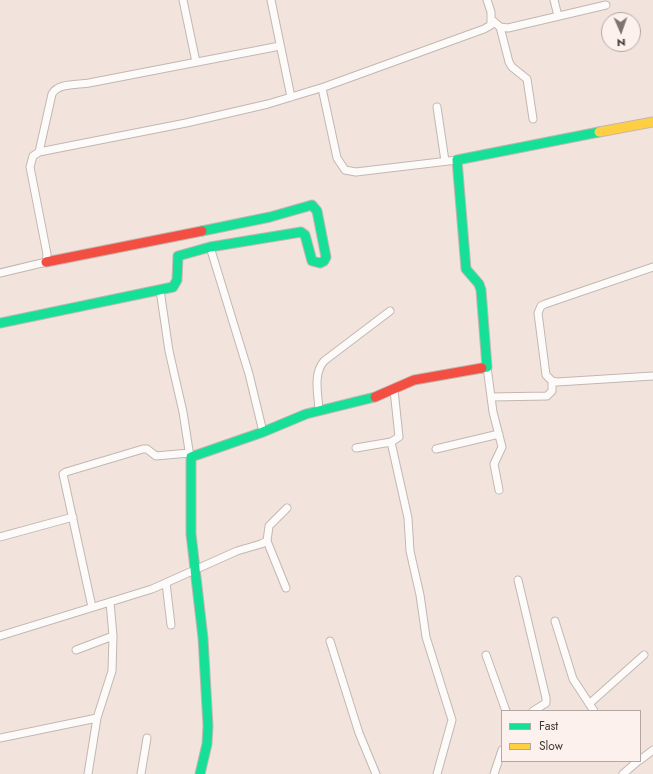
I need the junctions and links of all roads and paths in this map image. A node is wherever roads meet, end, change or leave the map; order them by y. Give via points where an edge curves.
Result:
1 (182, 0) edge
2 (271, 0) edge
3 (486, 0) edge
4 (554, 0) edge
5 (606, 5) dead end
6 (558, 16) junction
7 (492, 20) junction
8 (500, 27) junction
9 (280, 46) junction
10 (196, 62) junction
11 (322, 88) junction
12 (291, 97) junction
13 (437, 107) dead end
14 (533, 119) dead end
15 (653, 122) edge
16 (39, 152) junction
17 (457, 160) junction
18 (446, 161) junction
19 (210, 247) junction
20 (46, 262) junction
21 (653, 267) edge
22 (0, 273) edge
23 (160, 290) junction
24 (390, 311) dead end
25 (0, 323) edge
26 (487, 367) junction
27 (653, 376) edge
28 (552, 381) junction
29 (394, 390) junction
30 (491, 398) junction
31 (319, 410) junction
32 (263, 432) junction
33 (499, 434) junction
34 (391, 442) junction
35 (356, 448) dead end
36 (436, 449) dead end
37 (190, 455) junction
38 (499, 490) dead end
39 (287, 508) dead end
40 (73, 517) junction
41 (0, 537) edge
42 (267, 541) junction
43 (196, 570) junction
44 (518, 580) dead end
45 (166, 583) junction
46 (286, 588) dead end
47 (110, 602) junction
48 (92, 607) junction
49 (556, 622) dead end
50 (171, 625) dead end
51 (1, 633) edge
52 (113, 636) junction
53 (330, 641) dead end
54 (76, 650) dead end
55 (486, 655) dead end
56 (644, 655) dead end
57 (589, 704) junction
58 (506, 710) edge
59 (535, 710) edge
60 (593, 710) edge
61 (97, 718) junction
62 (0, 738) edge
63 (147, 738) dead end
64 (501, 753) edge
65 (652, 754) edge
66 (641, 759) edge
67 (636, 762) edge
68 (88, 774) edge
69 (141, 774) edge
70 (200, 774) edge
71 (376, 774) edge
72 (437, 774) edge
73 (494, 774) edge
74 (623, 774) edge

1 - 10 street
2 - 9 street
3 - 7 street
4 - 6 street
5 - 6 street
6 - 8 street via 508,28
7 - 8 street
7 - 11 street via 491,25 484,29
8 - 14 street via 509,62 527,79
9 - 10 street
9 - 12 street
10 - 16 street via 55,90
11 - 12 street
11 - 18 street via 337,158 345,170 356,172
12 - 16 street via 186,123
13 - 18 street
15 - 17 street
16 - 20 street via 33,156 30,167 47,254
17 - 18 street
17 - 26 street via 466,269 481,290
19 - 20 street via 301,232 305,235 312,261 320,263 326,257 317,211 312,205 307,205 270,217
19 - 23 street via 178,256 177,284
19 - 32 street via 249,374
20 - 22 street
21 - 28 street via 541,306 538,313 546,374
23 - 25 street
23 - 37 street
24 - 31 street via 319,366
26 - 29 street via 414,380
26 - 30 street
27 - 28 street
28 - 30 street via 552,392 547,396
29 - 31 street via 365,401
29 - 34 street via 400,432 399,437
30 - 33 street
31 - 32 street
32 - 37 street
33 - 36 street
33 - 38 street via 502,447 494,464
34 - 35 street
34 - 72 street via 408,518 410,551 426,637 452,720
37 - 40 street via 156,456 143,449 66,472 63,478
37 - 43 street via 191,534
39 - 42 street via 269,526
40 - 41 street
40 - 48 street
42 - 43 street via 237,551
42 - 46 street
43 - 45 street
43 - 70 street via 208,726
44 - 59 street via 546,698 544,706
45 - 47 street
45 - 50 street
47 - 48 street
47 - 52 street
48 - 51 street
49 - 57 street via 572,679
52 - 54 street
52 - 61 street via 111,678
53 - 71 street via 359,733
55 - 58 street
56 - 57 street
57 - 60 street
61 - 62 street
61 - 68 street
63 - 69 street
64 - 73 street
65 - 66 street
67 - 74 street

